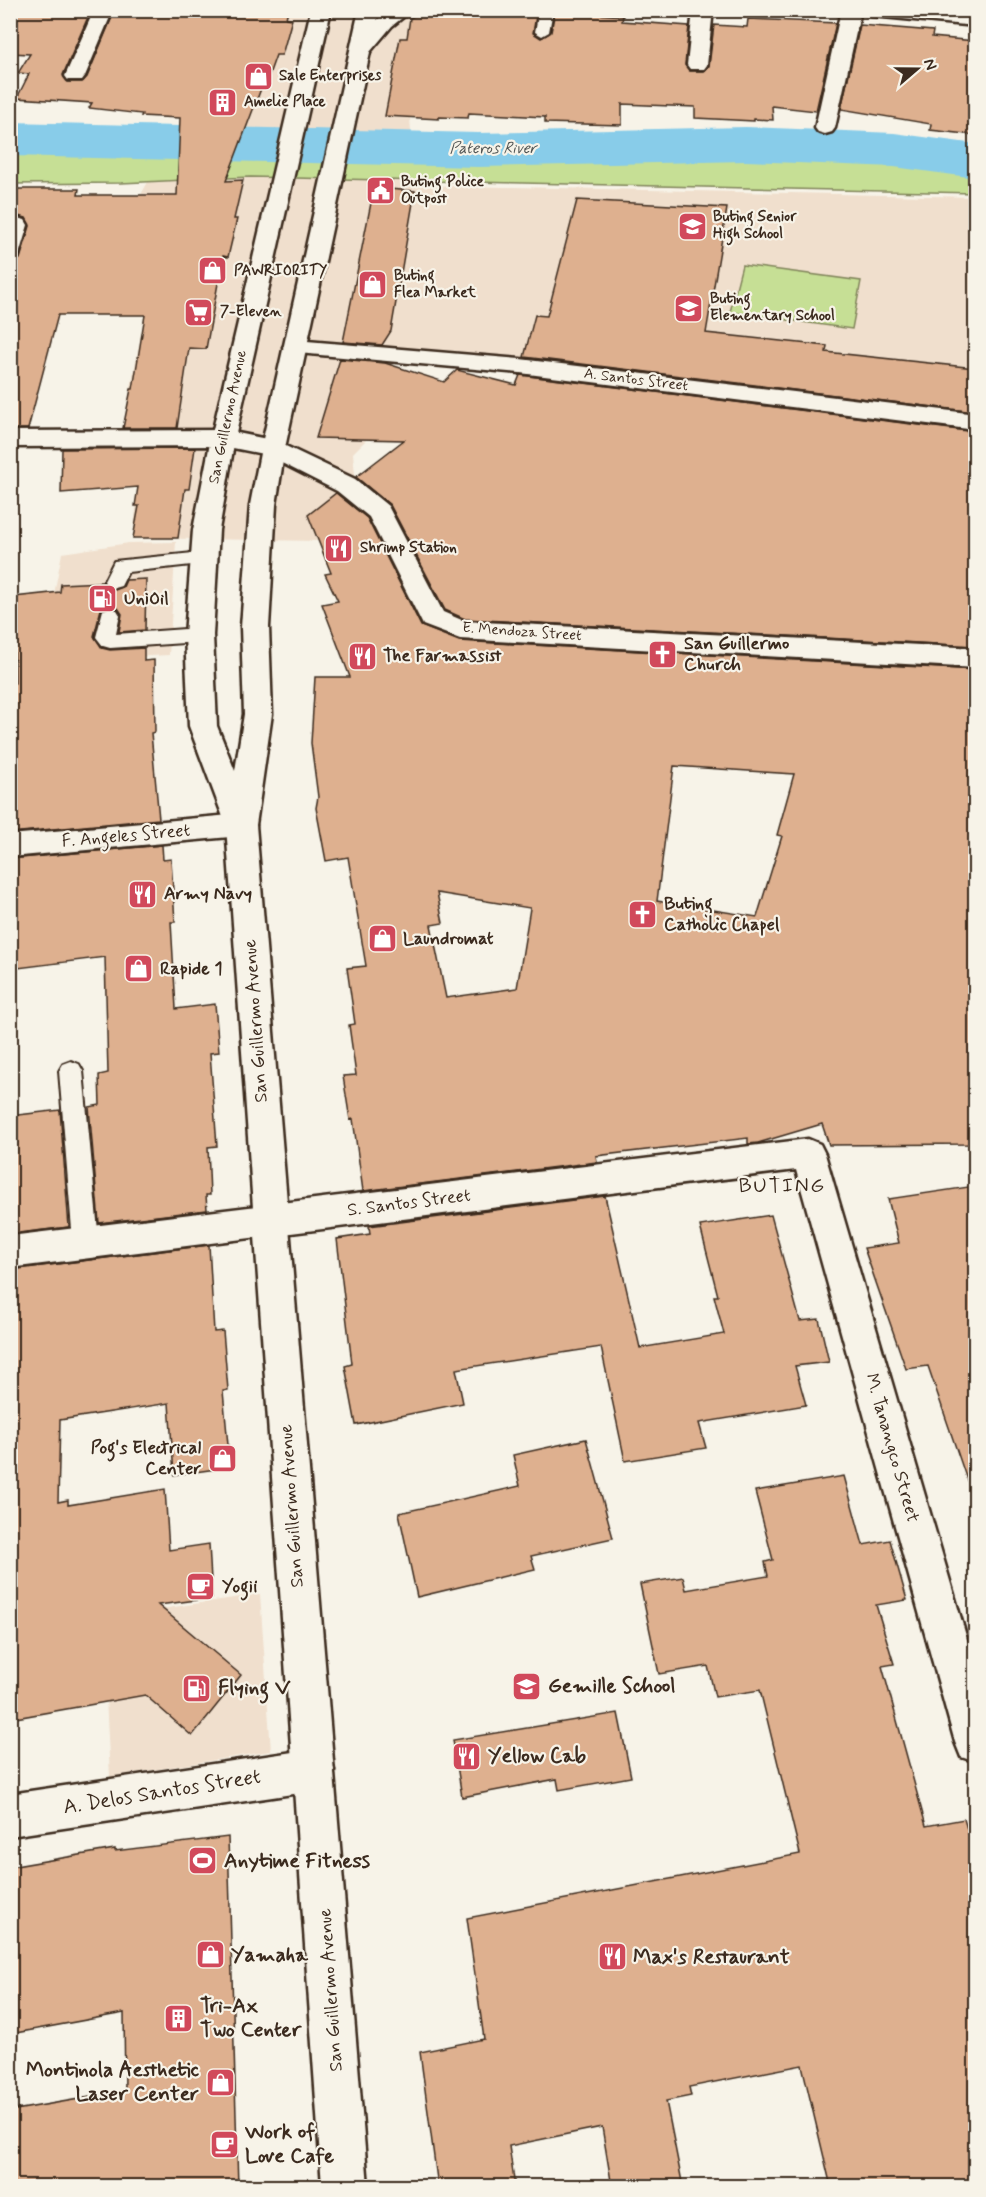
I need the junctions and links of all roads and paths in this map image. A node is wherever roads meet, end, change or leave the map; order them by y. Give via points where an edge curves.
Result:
1 (104, 10) edge
2 (369, 10) edge
3 (403, 10) edge
4 (546, 10) edge
5 (703, 10) edge
6 (851, 10) edge
7 (872, 10) edge
8 (910, 12) edge
9 (316, 14) edge
10 (975, 20) edge
11 (542, 32) dead end
12 (359, 53) junction
13 (697, 65) dead end
14 (75, 76) dead end
15 (825, 128) dead end
16 (17, 225) dead end
17 (10, 253) edge
18 (295, 347) junction
19 (975, 422) edge
20 (223, 438) junction
21 (10, 439) edge
22 (273, 448) junction
23 (203, 558) junction
24 (114, 581) dead end
25 (110, 615) dead end
26 (199, 635) junction
27 (975, 658) edge
28 (241, 825) junction
29 (10, 846) edge
30 (72, 1071) dead end
31 (808, 1154) joint
32 (270, 1220) junction
33 (86, 1242) junction
34 (10, 1252) edge
35 (975, 1742) edge
36 (313, 1770) junction
37 (10, 1815) edge
38 (345, 2187) edge

1 - 14 main road
2 - 12 main road, San Guillermo Avenue
3 - 12 main road via 373,34
4 - 11 lane
5 - 13 main road
6 - 15 main road
7 - 8 main road
8 - 10 main road
9 - 20 main road, San Guillermo Avenue
12 - 18 main road, San Guillermo Avenue
16 - 17 main road
18 - 19 main road, A. Santos Street via 520,366
18 - 22 main road, San Guillermo Avenue
20 - 21 main road, E. Mendoza Street
20 - 22 main road, E. Mendoza Street
20 - 23 main road, San Guillermo Avenue
22 - 27 main road, E. Mendoza Street via 346,485 379,512 433,618 460,630
22 - 28 main road, San Guillermo Avenue via 263,505 255,627 258,714
23 - 24 lane via 122,566
23 - 26 main road, San Guillermo Avenue
25 - 26 lane via 106,637 110,641
26 - 28 main road, San Guillermo Avenue via 203,726
28 - 29 main road, F. Angeles Street
28 - 32 main road, San Guillermo Avenue
30 - 33 lane
31 - 32 main road, S. Santos Street
31 - 35 main road, M. Tanangco Street
32 - 33 main road, S. Santos Street
32 - 36 main road, San Guillermo Avenue
33 - 34 main road, S. Santos Street
36 - 37 main road, A. Delos Santos Street
36 - 38 main road, San Guillermo Avenue

